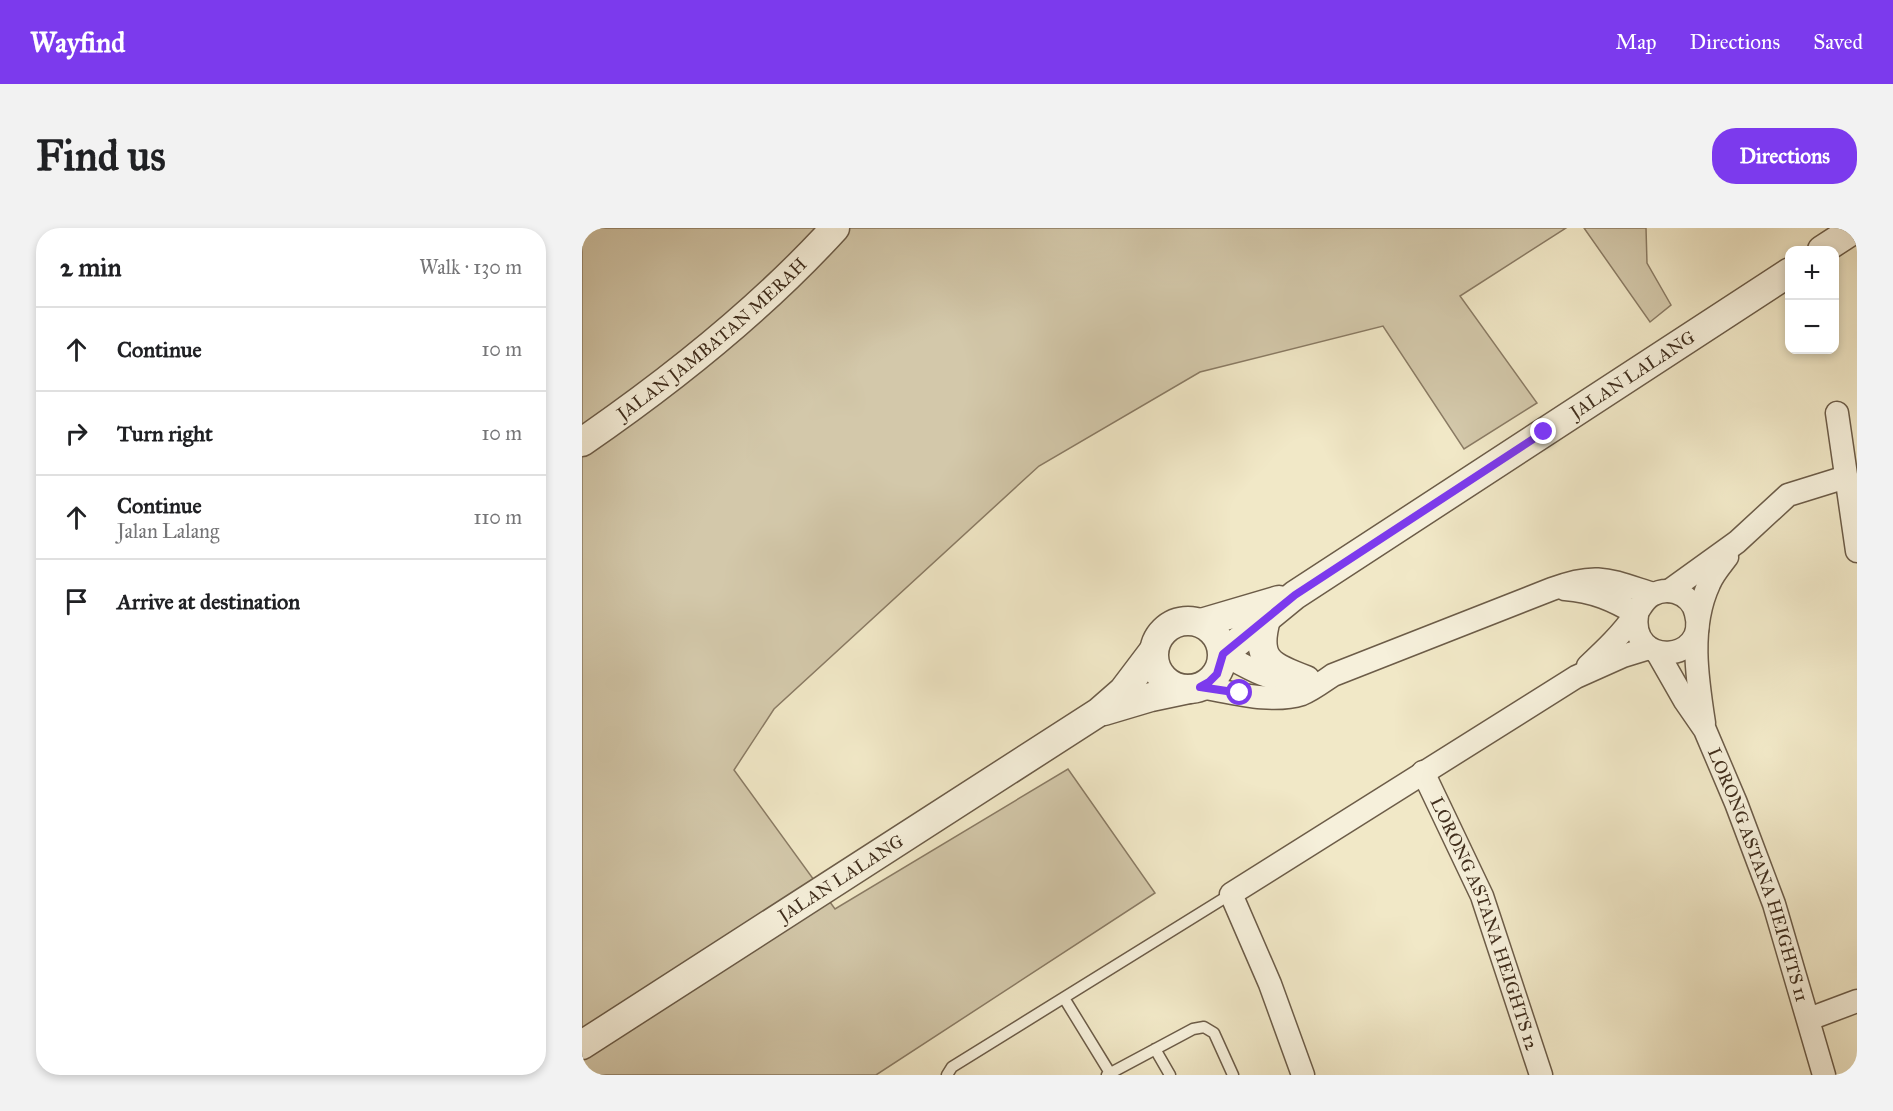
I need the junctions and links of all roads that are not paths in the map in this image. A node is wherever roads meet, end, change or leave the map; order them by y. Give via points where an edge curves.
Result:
1 (835, 228) edge
2 (1856, 228) edge
3 (1828, 246) edge
4 (1785, 275) edge
5 (1838, 413) dead end
6 (582, 442) edge
7 (1846, 477) junction
8 (1737, 542) junction
9 (1857, 551) edge
10 (1552, 589) junction
11 (1594, 593) junction
12 (1661, 593) junction
13 (1295, 595) junction
14 (1637, 614) junction
15 (1266, 619) junction
16 (1201, 622) junction
17 (1697, 630) junction
18 (1612, 642) junction
19 (1154, 650) junction
20 (1653, 650) junction
21 (1223, 654) junction
22 (1334, 675) junction
23 (1576, 677) junction
24 (1306, 680) junction
25 (1195, 688) junction
26 (1100, 712) junction
27 (1705, 730) junction
28 (1423, 772) junction
29 (1231, 894) junction
30 (1064, 998) junction
31 (1857, 1001) edge
32 (1809, 1019) junction
33 (582, 1045) edge
34 (1155, 1049) junction
35 (1109, 1074) edge
36 (947, 1075) edge
37 (1170, 1075) edge
38 (1233, 1075) edge
39 (1303, 1075) edge
40 (1541, 1075) edge
41 (1824, 1075) edge

1 - 6 street, JALAN JAMBATAN MERAH via 788,277 680,370
2 - 3 street
4 - 13 street, JALAN LALANG
5 - 7 street
7 - 8 street via 1788,495
7 - 9 street
8 - 12 street
8 - 17 street via 1709,584
10 - 11 street
10 - 12 street via 1598,578
10 - 22 street
11 - 14 street
11 - 18 street via 1608,615
12 - 14 street via 1640,606
12 - 17 street via 1680,594 1689,600 1698,619
13 - 15 street, JALAN LALANG
13 - 16 street, JALAN LALANG
14 - 18 street
14 - 20 street via 1638,633
15 - 21 street, JALAN LALANG
15 - 24 street via 1261,638 1266,657 1282,671
16 - 19 street via 1171,624 1157,639
16 - 21 street via 1217,635
17 - 20 street via 1686,647 1677,652
17 - 27 street
18 - 23 street
19 - 25 street via 1154,660 1163,678 1170,684
19 - 26 street, JALAN LALANG via 1124,691
20 - 23 street via 1623,656
20 - 27 street
21 - 24 street via 1263,676 1281,681
21 - 25 street via 1217,674
22 - 24 street
22 - 25 street via 1303,694 1282,697
23 - 28 street
25 - 26 street, JALAN LALANG
26 - 33 street, JALAN LALANG
27 - 32 street, LORONG ASTANA HEIGHTS 11 via 1774,904
28 - 29 street
28 - 40 street, LORONG ASTANA HEIGHTS 12 via 1482,896
29 - 30 lane
29 - 39 street
30 - 35 lane
30 - 36 lane via 952,1067
31 - 32 street
32 - 41 street, LORONG ASTANA HEIGHTS 11
34 - 35 lane
34 - 37 lane
34 - 38 lane via 1193,1029 1204,1028 1214,1033

